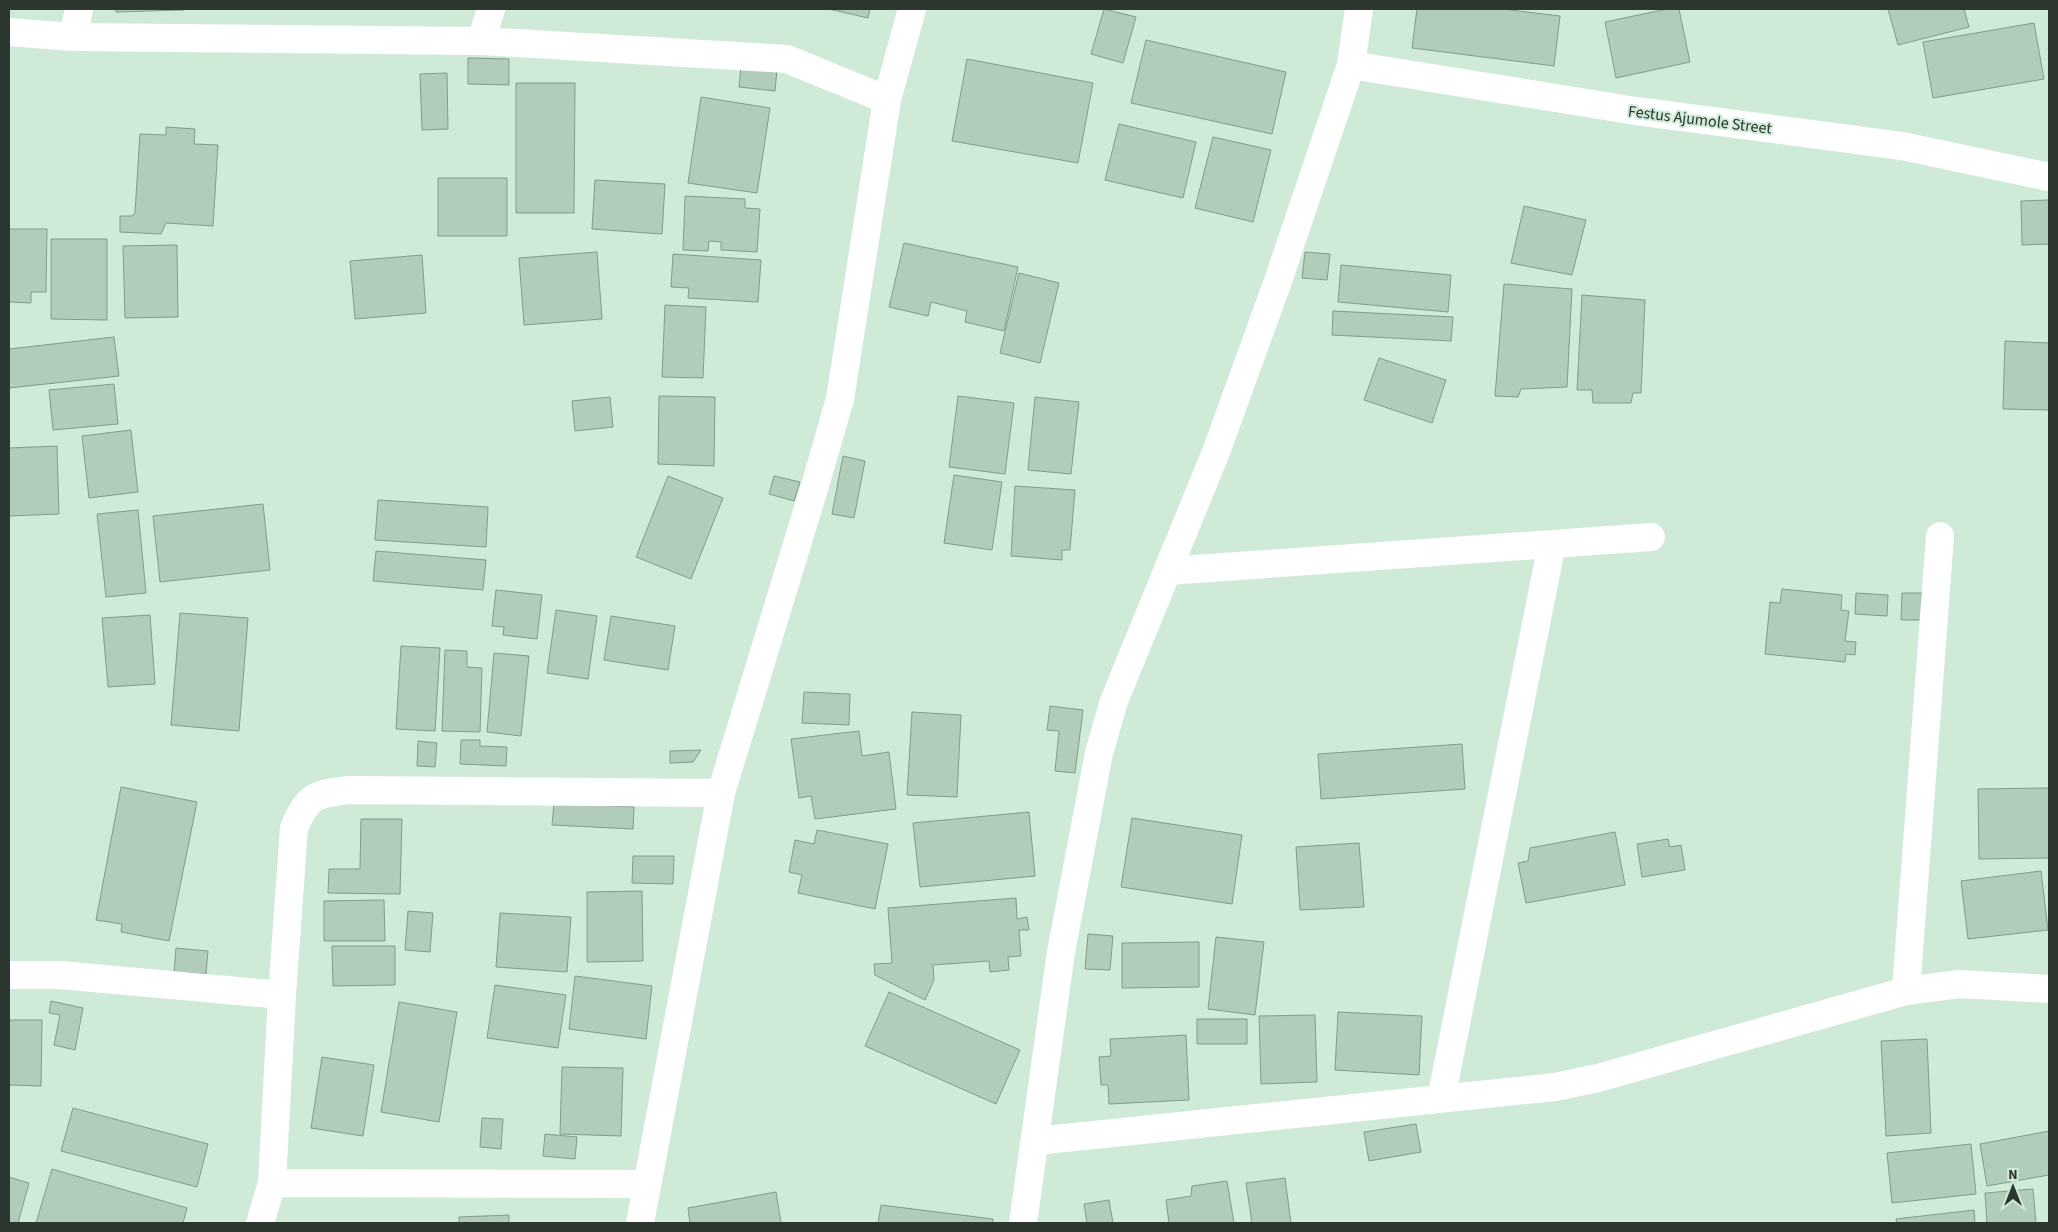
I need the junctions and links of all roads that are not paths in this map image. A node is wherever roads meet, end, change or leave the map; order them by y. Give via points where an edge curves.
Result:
1 (79, 9) edge
2 (491, 9) edge
3 (912, 9) edge
4 (1359, 9) edge
5 (9, 32) edge
6 (73, 37) junction
7 (481, 41) junction
8 (1351, 65) junction
9 (887, 100) junction
10 (2049, 177) edge
11 (1940, 536) dead end
12 (1651, 537) dead end
13 (1552, 544) junction
14 (1167, 571) junction
15 (721, 794) junction
16 (9, 975) edge
17 (2049, 989) edge
18 (1906, 991) junction
19 (282, 995) junction
20 (1441, 1099) junction
21 (1036, 1141) junction
22 (272, 1183) junction
23 (647, 1184) junction
24 (260, 1223) edge
25 (640, 1223) edge
26 (1023, 1223) edge

1 - 6 street
2 - 7 street
3 - 9 street
4 - 8 street
5 - 6 street
6 - 7 street
7 - 9 street via 787,59
8 - 10 street, Festus Ajumole Street via 1636,111 1902,146
8 - 14 street via 1275,290 1216,452
9 - 15 street via 840,399
11 - 18 street
12 - 13 street
13 - 14 street
13 - 20 street
14 - 21 street via 1114,701 1100,753 1061,952
15 - 19 street via 349,790 319,794 302,808 294,828
15 - 23 street
16 - 19 street via 60,975
17 - 18 street via 1960,984
18 - 20 street via 1598,1078 1555,1087
19 - 22 street
20 - 21 street
21 - 26 street
22 - 23 street
22 - 24 street
23 - 25 street

